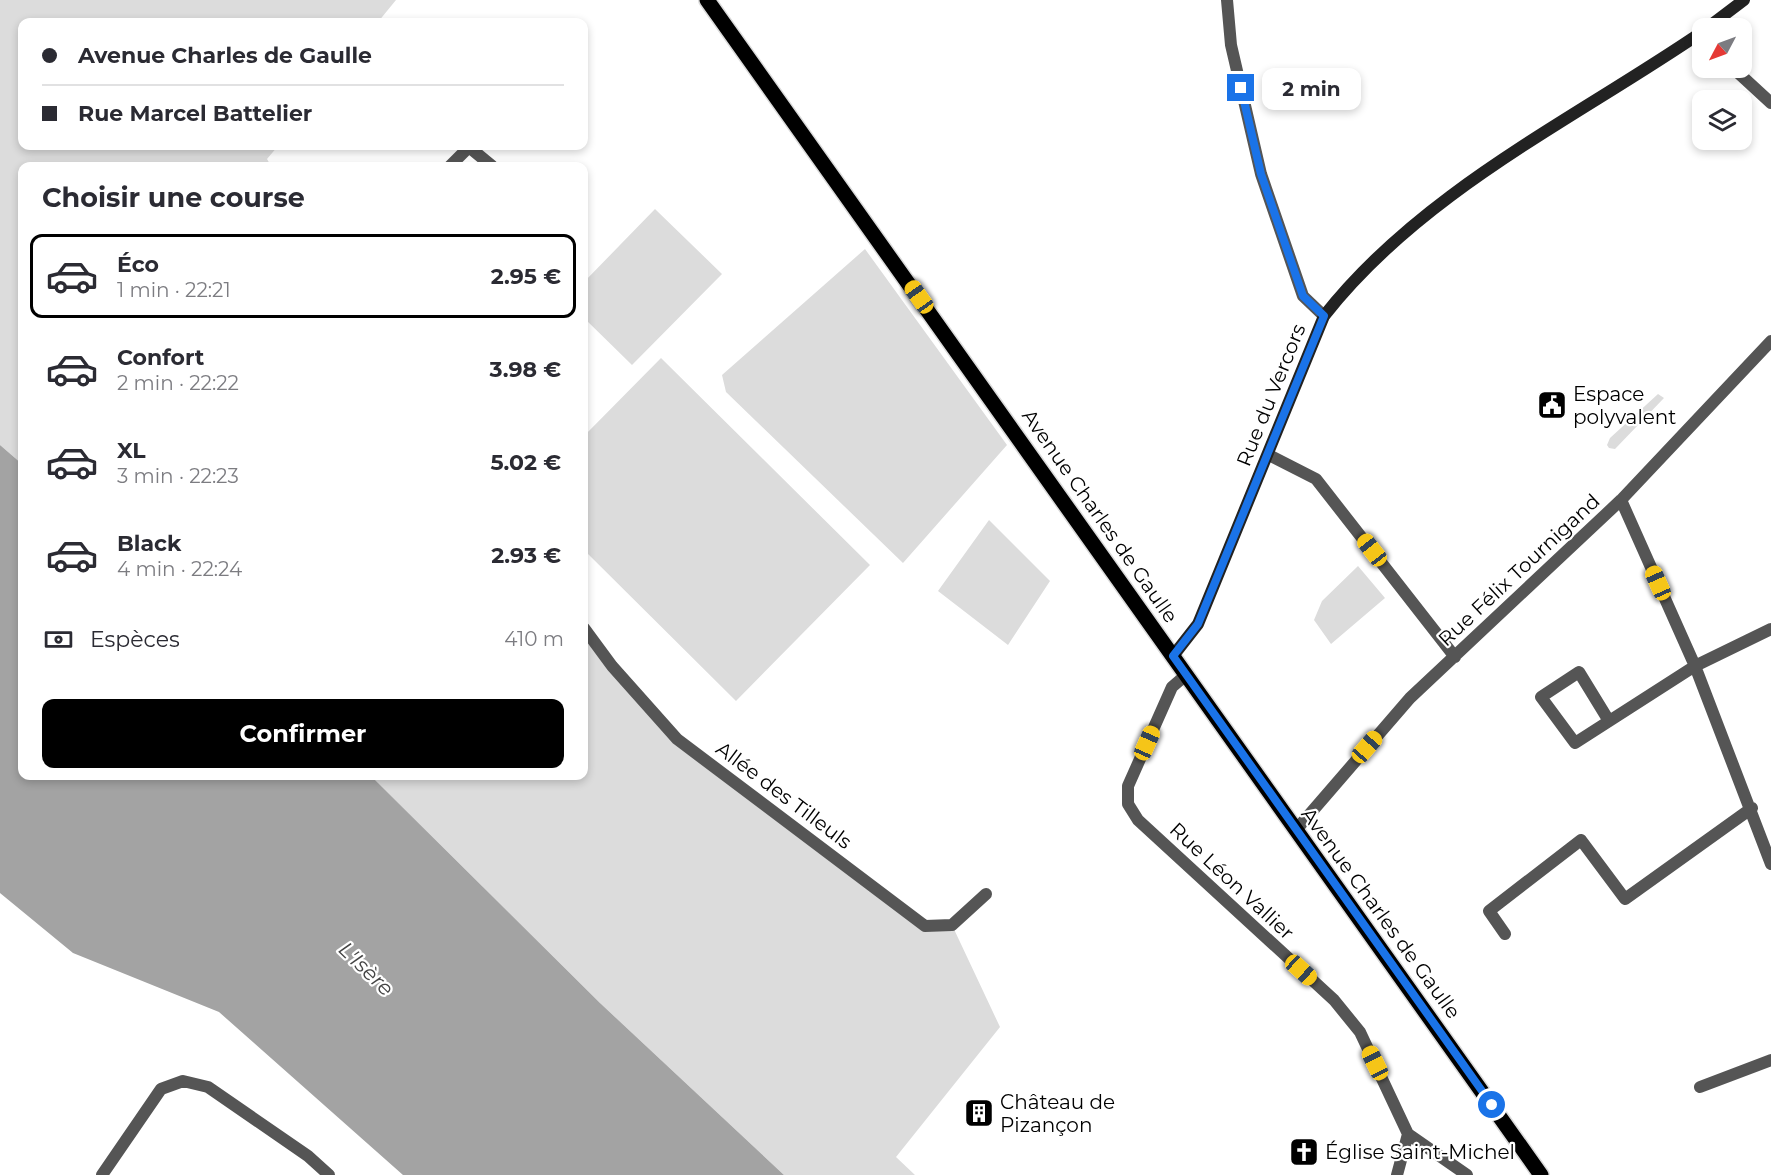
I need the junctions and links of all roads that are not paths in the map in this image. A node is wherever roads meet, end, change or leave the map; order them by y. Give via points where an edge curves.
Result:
1 (707, 0) edge
2 (1227, 0) edge
3 (1744, 0) edge
4 (1720, 18) edge
5 (1692, 38) edge
6 (1744, 78) edge
7 (1771, 103) edge
8 (466, 150) edge
9 (473, 150) edge
10 (454, 162) edge
11 (487, 162) edge
12 (1324, 316) junction
13 (1771, 341) edge
14 (1269, 455) junction
15 (1622, 500) junction
16 (1771, 629) edge
17 (588, 633) edge
18 (1173, 656) junction
19 (1455, 657) junction
20 (1695, 666) junction
21 (1186, 675) junction
22 (1609, 721) junction
23 (1752, 808) junction
24 (1296, 830) junction
25 (1771, 864) edge
26 (986, 894) dead end
27 (1505, 934) dead end
28 (1771, 1060) edge
29 (1700, 1087) dead end
30 (1408, 1134) junction
31 (102, 1175) edge
32 (329, 1175) edge
33 (1397, 1175) edge
34 (1467, 1175) edge
35 (1541, 1175) edge

1 - 18 main road, Avenue Charles de Gaulle
2 - 12 street via 1231,45 1261,174 1303,296
3 - 4 street
5 - 12 street, Rue du Vercors via 1451,194 1352,280
6 - 7 street
8 - 10 street
9 - 11 street
12 - 14 street, Rue du Vercors
13 - 15 street, Rue Félix Tournigand
14 - 18 street, Rue du Vercors via 1198,624
14 - 19 street via 1316,479
15 - 19 street, Rue Félix Tournigand
15 - 20 street
16 - 20 street
17 - 26 street, Allée des Tilleuls via 677,739 925,926 952,925
18 - 21 main road, Avenue Charles de Gaulle
19 - 24 street, Rue Félix Tournigand via 1410,698
20 - 22 street
20 - 23 street
21 - 24 main road, Avenue Charles de Gaulle
21 - 30 street, Rue Léon Vallier via 1172,687 1128,786 1128,804 1138,820 1334,1000 1360,1032
22 - 22 street via 1575,743 1541,697 1580,672
23 - 25 street
23 - 27 street via 1625,899 1581,840 1489,910
24 - 35 main road, Avenue Charles de Gaulle
28 - 29 street
30 - 33 street
30 - 34 street
31 - 32 street via 161,1089 183,1081 208,1086

